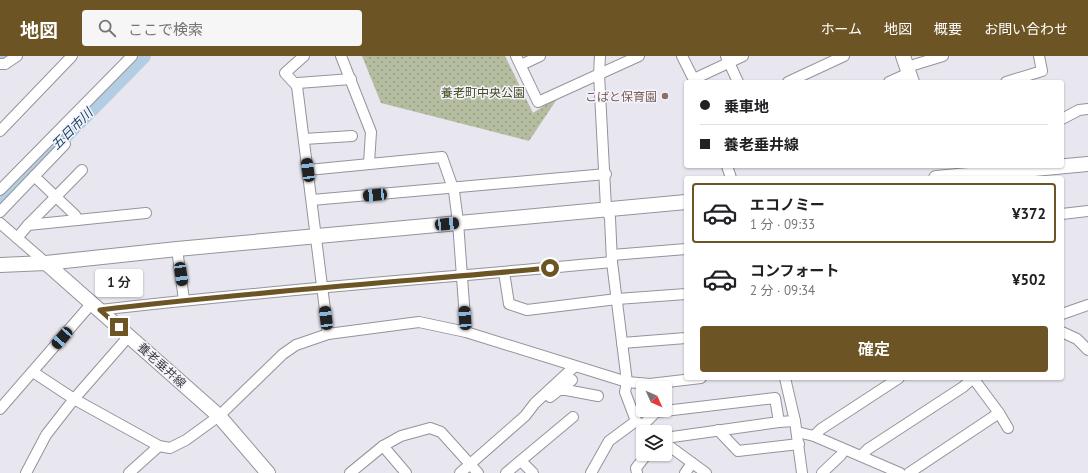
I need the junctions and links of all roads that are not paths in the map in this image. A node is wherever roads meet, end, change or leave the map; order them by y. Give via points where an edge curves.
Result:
1 (17, 56) edge
2 (72, 56) edge
3 (304, 56) edge
4 (341, 56) edge
5 (540, 56) edge
6 (600, 56) edge
7 (639, 56) edge
8 (682, 56) edge
9 (743, 56) edge
10 (844, 56) edge
11 (943, 56) edge
12 (1039, 56) edge
13 (125, 58) edge
14 (727, 59) edge
15 (518, 61) edge
16 (0, 64) edge
17 (908, 69) edge
18 (600, 74) junction
19 (351, 79) junction
20 (694, 80) edge
21 (696, 80) edge
22 (737, 80) edge
23 (792, 80) edge
24 (892, 80) edge
25 (1013, 80) edge
26 (296, 85) junction
27 (1088, 109) edge
28 (1064, 118) edge
29 (0, 131) edge
30 (352, 136) dead end
31 (304, 138) junction
32 (65, 144) dead end
33 (369, 163) junction
34 (1088, 164) edge
35 (1058, 169) edge
36 (82, 170) dead end
37 (308, 170) junction
38 (606, 174) junction
39 (34, 176) junction
40 (962, 176) edge
41 (453, 188) junction
42 (0, 190) edge
43 (56, 196) junction
44 (312, 200) junction
45 (684, 202) edge
46 (606, 208) junction
47 (0, 212) edge
48 (1088, 212) edge
49 (146, 213) dead end
50 (1064, 214) edge
51 (78, 220) junction
52 (458, 222) junction
53 (0, 223) edge
54 (28, 225) junction
55 (317, 236) junction
56 (17, 238) junction
57 (178, 249) junction
58 (684, 249) edge
59 (612, 259) junction
60 (46, 263) junction
61 (0, 265) edge
62 (504, 272) junction
63 (462, 276) junction
64 (322, 287) junction
65 (684, 294) edge
66 (184, 300) junction
67 (618, 300) junction
68 (1088, 305) edge
69 (96, 307) junction
70 (1064, 313) edge
71 (466, 332) junction
72 (1064, 333) edge
73 (328, 334) junction
74 (129, 336) junction
75 (684, 338) edge
76 (622, 343) junction
77 (1088, 350) edge
78 (574, 367) junction
79 (33, 372) junction
80 (572, 380) dead end
81 (684, 380) edge
82 (785, 380) edge
83 (896, 380) edge
84 (968, 380) edge
85 (970, 380) edge
86 (627, 382) junction
87 (560, 390) junction
88 (598, 396) dead end
89 (74, 399) junction
90 (531, 408) junction
91 (0, 409) edge
92 (999, 413) junction
93 (219, 416) junction
94 (573, 417) dead end
95 (795, 421) junction
96 (779, 422) junction
97 (642, 425) edge
98 (644, 425) edge
99 (1008, 428) dead end
100 (636, 429) edge
101 (718, 430) junction
102 (797, 432) junction
103 (814, 436) junction
104 (672, 437) edge
105 (799, 444) junction
106 (159, 446) junction
107 (383, 446) junction
108 (672, 448) edge
109 (844, 450) junction
110 (861, 456) junction
111 (521, 461) junction
112 (642, 461) edge
113 (692, 463) junction
114 (469, 465) junction
115 (136, 471) edge
116 (26, 473) edge
117 (268, 473) edge
118 (350, 473) edge
119 (406, 473) edge
120 (460, 473) edge
121 (478, 473) edge
122 (506, 473) edge
123 (533, 473) edge
124 (591, 473) edge
125 (637, 473) edge
126 (685, 473) edge
127 (706, 473) edge
128 (802, 473) edge
129 (822, 473) edge
130 (900, 473) edge
131 (909, 473) edge

1 - 16 street via 5,64
2 - 29 street
3 - 26 street via 285,73
4 - 19 street
5 - 15 street
6 - 18 street
7 - 18 street
8 - 20 street
9 - 14 street
10 - 23 street
11 - 17 street
12 - 25 street via 1042,71
13 - 42 street
14 - 21 street
14 - 22 street
15 - 18 street via 538,102
17 - 24 street
18 - 38 street
19 - 26 street
19 - 33 street via 371,132
26 - 31 street
27 - 28 street via 1079,110
30 - 31 street
31 - 37 street
32 - 39 street
33 - 37 street
33 - 41 street via 442,157
34 - 35 street
35 - 40 street
36 - 43 street
37 - 44 street
38 - 41 street
38 - 46 street
39 - 43 street
39 - 47 street
41 - 44 street
41 - 52 street
43 - 51 street
43 - 54 street
44 - 55 street
45 - 46 street
46 - 52 street
46 - 59 street via 610,218
48 - 50 street
49 - 51 street
51 - 54 street
52 - 55 street
52 - 63 street
53 - 56 street
54 - 56 street
55 - 57 street
55 - 64 street
56 - 60 street
57 - 60 street
57 - 66 street
58 - 59 street
59 - 62 street
59 - 67 street
60 - 61 street
60 - 69 street, 養老垂井線
62 - 63 street
62 - 67 street via 509,304 527,310
63 - 64 street
63 - 71 street
64 - 66 street
64 - 73 street
65 - 67 street
66 - 69 street
67 - 76 street
68 - 70 street
69 - 74 street, 養老垂井線
69 - 79 street
71 - 73 street via 419,322
71 - 78 street
72 - 77 street via 1077,339
73 - 93 street via 296,345 283,354
74 - 89 street
74 - 93 street, 養老垂井線
75 - 76 street
76 - 86 street
78 - 86 street
78 - 90 street
79 - 89 street
79 - 91 street
80 - 87 street
81 - 86 street via 650,384
82 - 95 street
83 - 103 street
84 - 110 street via 963,387
85 - 92 street
86 - 97 street via 625,392
87 - 88 street
87 - 90 street via 537,408
89 - 106 street
89 - 116 street via 46,435
90 - 114 street
92 - 99 street
92 - 131 street
93 - 106 street via 186,440 170,448
93 - 117 street, 養老垂井線
94 - 111 street
95 - 96 street
95 - 102 street
96 - 98 street via 775,398 656,412
96 - 101 street
100 - 124 street via 609,440
101 - 104 street
101 - 105 street via 738,451
102 - 103 street
102 - 105 street
103 - 109 street
105 - 128 street
106 - 115 street
107 - 114 street via 401,436 430,428 441,432
107 - 118 street
107 - 119 street
108 - 113 street
109 - 110 street
109 - 129 street
110 - 130 street
111 - 122 street
111 - 123 street
112 - 125 street via 636,468
113 - 126 street
113 - 127 street
114 - 120 street
114 - 121 street

